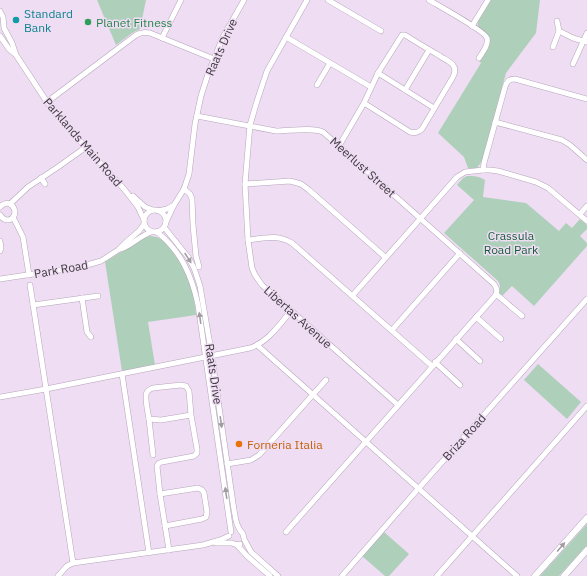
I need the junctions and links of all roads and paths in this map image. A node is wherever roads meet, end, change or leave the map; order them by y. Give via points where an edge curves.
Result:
1 (181, 0) edge
2 (244, 0) edge
3 (307, 0) edge
4 (328, 0) edge
5 (429, 0) edge
6 (488, 0) edge
7 (0, 12) edge
8 (557, 21) dead end
9 (4, 22) junction
10 (472, 26) junction
11 (0, 28) edge
12 (380, 31) dead end
13 (559, 31) junction
14 (587, 33) edge
15 (0, 36) edge
16 (286, 37) junction
17 (162, 38) junction
18 (585, 41) edge
19 (553, 47) dead end
20 (429, 50) junction
21 (16, 54) junction
22 (214, 58) junction
23 (479, 58) dead end
24 (330, 63) junction
25 (573, 64) dead end
26 (378, 73) junction
27 (317, 84) dead end
28 (371, 87) junction
29 (405, 90) junction
30 (587, 99) edge
31 (47, 102) junction
32 (364, 102) junction
33 (434, 108) junction
34 (197, 116) junction
35 (495, 122) junction
36 (250, 125) junction
37 (339, 146) junction
38 (86, 147) junction
39 (587, 160) edge
40 (483, 170) junction
41 (41, 178) junction
42 (45, 184) dead end
43 (245, 184) junction
44 (26, 188) junction
45 (124, 189) junction
46 (184, 189) junction
47 (31, 194) dead end
48 (12, 205) junction
49 (174, 205) junction
50 (587, 206) edge
51 (0, 207) edge
52 (155, 211) junction
53 (580, 214) junction
54 (0, 215) edge
55 (11, 218) junction
56 (421, 218) junction
57 (587, 221) edge
58 (144, 222) junction
59 (165, 224) junction
60 (151, 232) junction
61 (157, 232) junction
62 (248, 240) junction
63 (0, 241) edge
64 (118, 250) junction
65 (0, 251) edge
66 (460, 253) junction
67 (385, 257) junction
68 (199, 267) dead end
69 (29, 275) junction
70 (0, 279) edge
71 (30, 285) dead end
72 (496, 291) junction
73 (353, 295) junction
74 (98, 296) dead end
75 (82, 298) junction
76 (587, 299) edge
77 (33, 305) junction
78 (291, 311) junction
79 (522, 316) dead end
80 (476, 317) junction
81 (392, 330) junction
82 (91, 337) dead end
83 (456, 339) junction
84 (501, 339) dead end
85 (257, 345) junction
86 (212, 355) junction
87 (205, 356) junction
88 (480, 361) dead end
89 (434, 364) junction
90 (122, 374) junction
91 (326, 380) dead end
92 (460, 385) dead end
93 (46, 389) junction
94 (313, 395) junction
95 (0, 397) edge
96 (398, 405) junction
97 (587, 406) edge
98 (191, 415) junction
99 (149, 419) junction
100 (366, 442) junction
101 (153, 455) dead end
102 (227, 464) junction
103 (418, 489) junction
104 (160, 494) junction
105 (587, 518) edge
106 (165, 526) junction
107 (239, 530) junction
108 (286, 532) dead end
109 (230, 534) junction
110 (472, 536) junction
111 (244, 539) junction
112 (210, 544) junction
113 (234, 544) junction
114 (169, 550) junction
115 (587, 550) edge
116 (149, 553) junction
117 (73, 563) junction
118 (58, 576) edge
119 (270, 576) edge
120 (278, 576) edge
121 (342, 576) edge
122 (437, 576) edge
123 (517, 576) edge
124 (535, 576) edge
125 (564, 576) edge

1 - 17 street
2 - 22 street, Raats Drive
3 - 16 street, Libertas Avenue
4 - 12 street
5 - 10 street
6 - 10 street
7 - 9 street, Parklands Main Road
8 - 13 street
9 - 11 street
9 - 21 street, Parklands Main Road
10 - 23 street via 487,37 487,43
13 - 18 street
13 - 19 street
14 - 18 street
15 - 21 street, Parklands Main Road
16 - 24 street
16 - 36 street, Libertas Avenue via 267,71
17 - 22 street
17 - 31 street via 148,33 136,35
18 - 25 street
20 - 26 street via 402,35
20 - 29 street
20 - 33 street via 455,69 453,77
21 - 31 street, Parklands Main Road
22 - 34 street, Raats Drive
24 - 27 street
24 - 28 street
26 - 28 street
26 - 29 street
28 - 32 street
29 - 33 street
30 - 35 street via 512,79 506,82
31 - 38 street, Parklands Main Road
32 - 33 street via 414,133 422,129
32 - 37 street
34 - 36 street, Meerlust Street
34 - 46 street, Raats Drive via 191,167
35 - 39 street via 562,140
35 - 40 street
36 - 37 street, Meerlust Street via 276,131 320,130
36 - 43 street, Libertas Avenue
37 - 56 street, Meerlust Street
38 - 41 street
38 - 45 street, Parklands Main Road
40 - 53 street via 498,171 541,184
40 - 56 street via 465,172 457,177
41 - 42 street
41 - 44 street
43 - 62 street, Libertas Avenue
43 - 67 street via 290,181 301,184
44 - 47 street
44 - 48 street
45 - 52 street, Parklands Main Road via 145,207
45 - 58 street, Parklands Main Road via 138,207
46 - 49 street, Raats Drive
46 - 68 street via 192,199
48 - 51 street via 4,204
48 - 55 street via 15,212
49 - 52 street
49 - 59 street, Raats Drive
50 - 53 street
52 - 58 street via 148,213
52 - 59 street via 164,215
53 - 57 street
54 - 55 street via 3,218
55 - 69 street via 20,230
56 - 66 street, Meerlust Street
56 - 67 street
58 - 60 street
58 - 64 street, Park Road via 139,231
59 - 61 street
59 -> 86 street, Raats Drive via 196,273
60 - 61 street
60 - 64 street, Park Road
87 -> 61 street, Raats Drive via 192,280 177,252
62 - 73 street via 279,237 289,241
62 - 78 street, Libertas Avenue via 255,275 262,285
63 - 65 street
64 - 69 street, Park Road via 91,265
66 - 72 street, Meerlust Street via 494,284
66 - 81 street
67 - 73 street
69 - 70 street, Park Road
71 - 77 street
72 - 79 street, Meerlust Street
72 - 80 street
73 - 81 street
74 - 75 street
75 - 77 street
75 - 82 street via 87,332
76 - 103 street, Briza Road
77 - 93 street
78 - 85 street via 270,335
78 - 96 street, Libertas Avenue
80 - 83 street
80 - 84 street
81 - 89 street
83 - 88 street
83 - 89 street
85 - 86 street
85 - 94 street
86 - 87 street
86 -> 102 street, Raats Drive
87 - 90 street
109 -> 87 street, Raats Drive
89 - 92 street
89 - 96 street
90 - 93 street
90 - 116 street
91 - 94 street
93 - 95 street
93 - 117 street
94 - 100 street
94 - 102 street via 255,458
96 - 100 street
97 - 110 street
98 - 99 street via 161,420
98 - 99 street via 188,389 181,385 148,390 146,397
98 - 104 street via 196,456 158,464
99 - 101 street
100 - 103 street
100 - 108 street
102 - 107 street, Raats Drive
103 - 110 street
103 - 121 street, Briza Road
104 - 106 street
104 - 106 street via 198,488 204,493 207,512 206,517 202,519
124 -> 105 main road
106 - 114 street
107 - 109 street via 234,530
107 - 111 street
109 - 112 street
109 - 113 street via 230,541
110 - 122 street
110 - 123 street
111 - 113 street via 241,543
111 - 120 street via 251,552
112 - 113 street
112 - 114 street
113 - 119 street
114 - 116 street
115 - 125 main road
116 - 117 street
117 - 118 street

